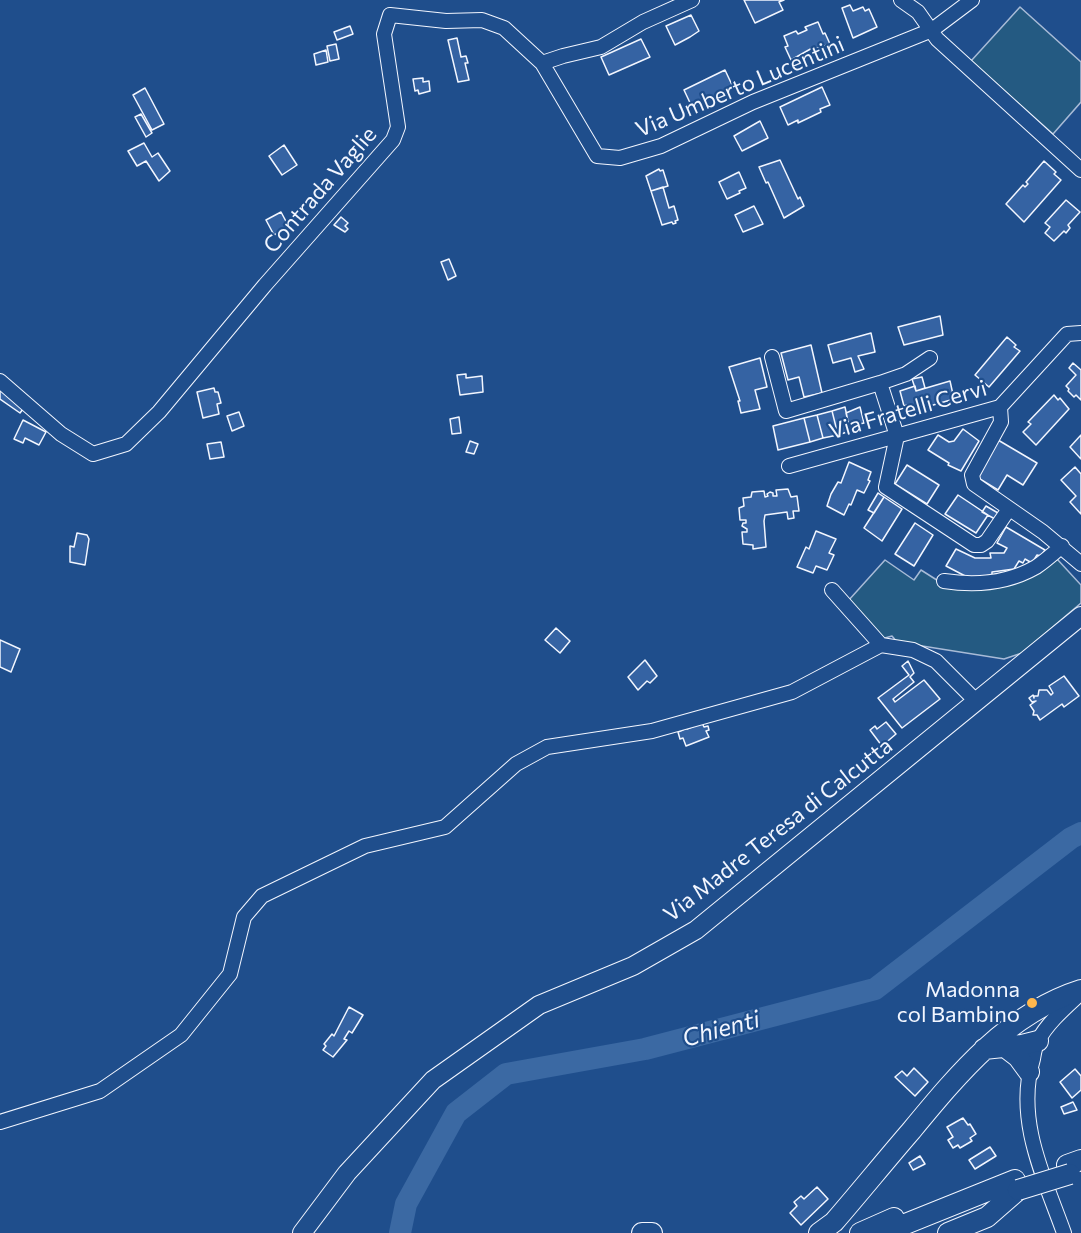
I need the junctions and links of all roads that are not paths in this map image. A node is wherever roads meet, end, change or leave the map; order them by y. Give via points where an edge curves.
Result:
1 (692, 0) edge
2 (901, 0) edge
3 (972, 0) edge
4 (932, 30) junction
5 (542, 63) junction
6 (1081, 170) edge
7 (1081, 333) edge
8 (772, 357) dead end
9 (930, 358) dead end
10 (0, 381) edge
11 (880, 383) junction
12 (1000, 407) junction
13 (897, 436) junction
14 (789, 466) dead end
15 (1009, 509) junction
16 (1062, 546) junction
17 (1081, 564) edge
18 (945, 581) dead end
19 (832, 590) dead end
20 (1081, 616) edge
21 (881, 645) junction
22 (977, 702) junction
23 (1081, 992) edge
24 (1011, 1027) junction
25 (1038, 1041) junction
26 (1005, 1047) junction
27 (982, 1050) junction
28 (1029, 1072) junction
29 (0, 1122) edge
30 (1075, 1168) edge
31 (1016, 1185) junction
32 (963, 1201) junction
33 (302, 1233) edge
34 (642, 1233) edge
35 (652, 1233) edge
36 (819, 1233) edge
37 (860, 1233) edge
38 (884, 1233) edge
39 (913, 1233) edge
40 (948, 1233) edge
41 (1064, 1233) edge

1 - 5 street via 601,47
2 - 4 street via 918,12
3 - 4 street
4 - 5 street, Via Umberto Lucentini via 753,102 661,146 620,158 597,156
4 - 6 street
5 - 10 street, Contrada Vaglie via 504,28 482,20 390,15 384,34 398,127 393,140 126,444 93,454 61,434
7 - 12 street, Via Fratelli Cervi via 1067,334
8 - 11 street via 786,411
9 - 11 street via 906,374
11 - 13 street
12 - 13 street, Via Fratelli Cervi
12 - 15 street via 1001,422 972,475 974,484
13 - 14 street, Via Fratelli Cervi
13 - 15 street via 886,487 974,545 987,541
15 - 16 street
16 - 17 street
16 - 18 street via 1037,567 1008,579 969,585
19 - 21 street
20 - 22 main road, Via Madre Teresa di Calcutta
21 - 22 street via 913,650 936,661
21 - 29 street via 792,692 770,699 652,731 547,747 516,764 445,827 365,846 262,896 244,916 230,974 181,1035 100,1091
22 - 33 main road, Via Madre Teresa di Calcutta via 696,930 633,966 539,1005 433,1080 347,1173
23 - 24 highway via 1056,998
23 - 25 street
24 - 25 highway via 1024,1030
24 - 27 highway
25 - 26 highway
25 - 28 street
26 - 27 highway
26 - 28 highway
27 - 36 highway via 834,1222
28 - 41 street via 1026,1105 1031,1140
30 - 31 highway
31 - 32 highway
31 - 39 highway
31 - 40 highway via 987,1217
32 - 37 highway via 922,1206
32 - 38 highway
34 - 35 highway

